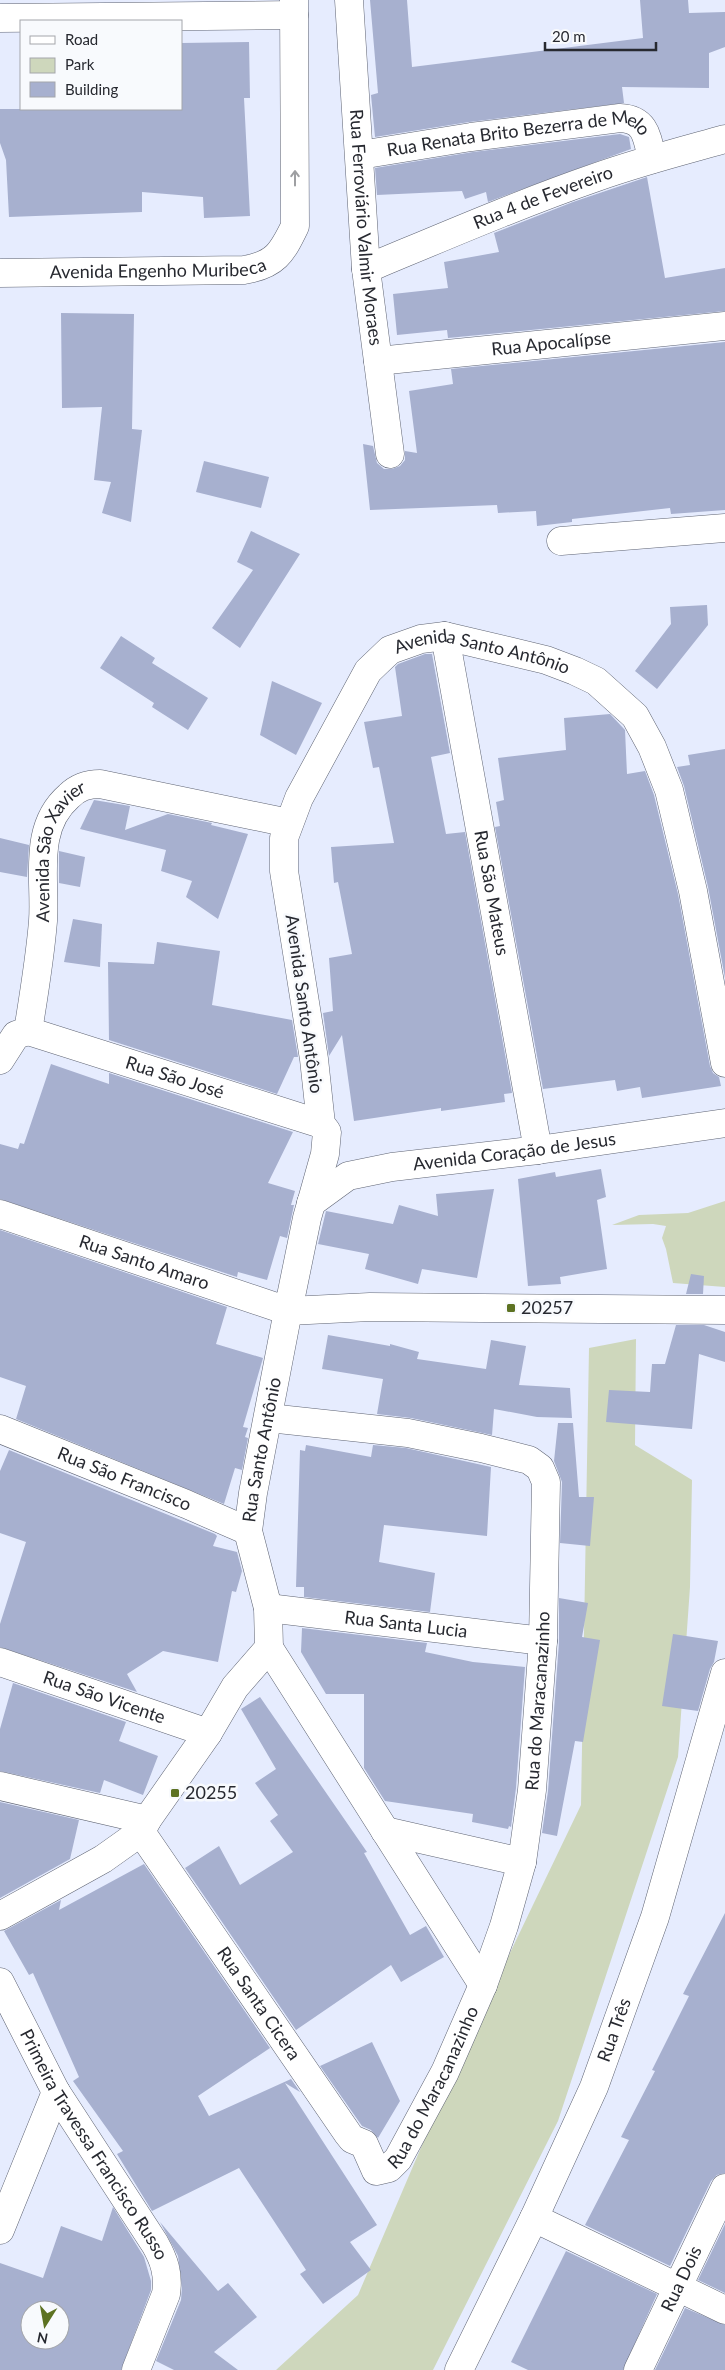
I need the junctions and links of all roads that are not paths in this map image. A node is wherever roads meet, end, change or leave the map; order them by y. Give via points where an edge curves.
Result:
1 (349, 0) edge
2 (294, 7) edge
3 (41, 9) edge
4 (0, 18) edge
5 (725, 139) edge
6 (360, 155) junction
7 (652, 159) junction
8 (366, 269) junction
9 (0, 273) edge
10 (725, 326) edge
11 (378, 361) junction
12 (390, 454) dead end
13 (725, 528) edge
14 (561, 541) dead end
15 (445, 636) junction
16 (289, 823) junction
17 (28, 1031) junction
18 (0, 1060) edge
19 (725, 1064) edge
20 (725, 1123) edge
21 (321, 1124) junction
22 (538, 1150) junction
23 (312, 1203) junction
24 (0, 1214) edge
25 (725, 1310) edge
26 (288, 1311) junction
27 (268, 1418) junction
28 (0, 1429) edge
29 (248, 1531) junction
30 (268, 1608) junction
31 (544, 1641) junction
32 (269, 1648) junction
33 (0, 1662) edge
34 (725, 1673) edge
35 (208, 1734) junction
36 (0, 1786) edge
37 (144, 1826) junction
38 (385, 1831) junction
39 (522, 1862) junction
40 (0, 1916) edge
41 (0, 1982) edge
42 (483, 1985) junction
43 (56, 2092) junction
44 (376, 2171) joint
45 (725, 2188) edge
46 (534, 2218) junction
47 (0, 2230) edge
48 (676, 2287) junction
49 (725, 2310) edge
50 (136, 2370) edge
51 (459, 2370) edge
52 (638, 2370) edge

1 - 6 street, Rua Ferroviário Valmir Moraes
2 - 3 street
9 -> 2 street, Avenida Engenho Muribeca via 244,270 254,269 282,253 295,226
3 - 4 street
5 - 7 street, Rua 4 de Fevereiro
6 - 7 street, Rua Renata Brito Bezerra de Melo via 620,118 631,119 642,127
6 - 8 street, Rua Ferroviário Valmir Moraes
7 - 8 street, Rua 4 de Fevereiro via 522,204
8 - 11 street, Rua Ferroviário Valmir Moraes
10 - 11 street, Rua Apocalípse
11 - 12 street, Rua Ferroviário Valmir Moraes
13 - 14 street
15 - 16 street, Avenida Santo Antônio via 400,645 368,671 299,798
15 - 19 street, Avenida Santo Antônio via 546,660 575,671 596,681 635,716 652,747 669,790 693,891
15 - 22 street, Rua São Mateus
16 - 17 street, Avenida São Xavier via 108,786 89,784 76,790 54,811 44,844 43,918
16 - 21 street, Avenida Santo Antônio via 284,838 284,871
17 - 18 street via 16,1035
17 - 21 street, Rua São José
20 - 22 street, Avenida Coração de Jesus
21 - 23 street, Avenida Santo Antônio via 326,1132 325,1154
22 - 23 street, Avenida Coração de Jesus via 392,1167 348,1176
23 - 26 street, Rua Santo Antônio
24 - 26 street, Rua Santo Amaro
25 - 26 street via 370,1307
26 - 27 street, Rua Santo Antônio
27 - 29 street, Rua Santo Antônio via 252,1493
27 - 31 street, Rua do Maracanazinho via 408,1433 523,1458 536,1465 544,1476 547,1492
28 - 29 street, Rua São Francisco
29 - 30 street, Rua Santo Antônio
30 - 31 street, Rua Santa Lucia
30 - 32 street, Rua Santo Antônio
31 - 39 street, Rua do Maracanazinho via 532,1790
32 - 35 street via 235,1687
32 - 38 street
33 - 35 street, Rua São Vicente
34 - 46 street, Rua Três via 655,1917 630,1991 594,2087
35 - 37 street
36 - 37 street
37 - 40 street via 104,1859
37 - 44 street, Rua Santa Cicera via 348,2134 364,2144
38 - 39 street
38 - 42 street
39 - 42 street, Rua do Maracanazinho
41 - 43 street, Primeira Travessa Francisco Russo
42 - 44 street, Rua do Maracanazinho via 445,2072 405,2148 388,2168
43 - 47 street
43 - 50 street, Primeira Travessa Francisco Russo via 164,2261 168,2281 163,2303
45 - 48 street, Rua Dois
46 - 48 street
46 - 51 street, Rua Três
48 - 49 street
48 - 52 street, Rua Dois

